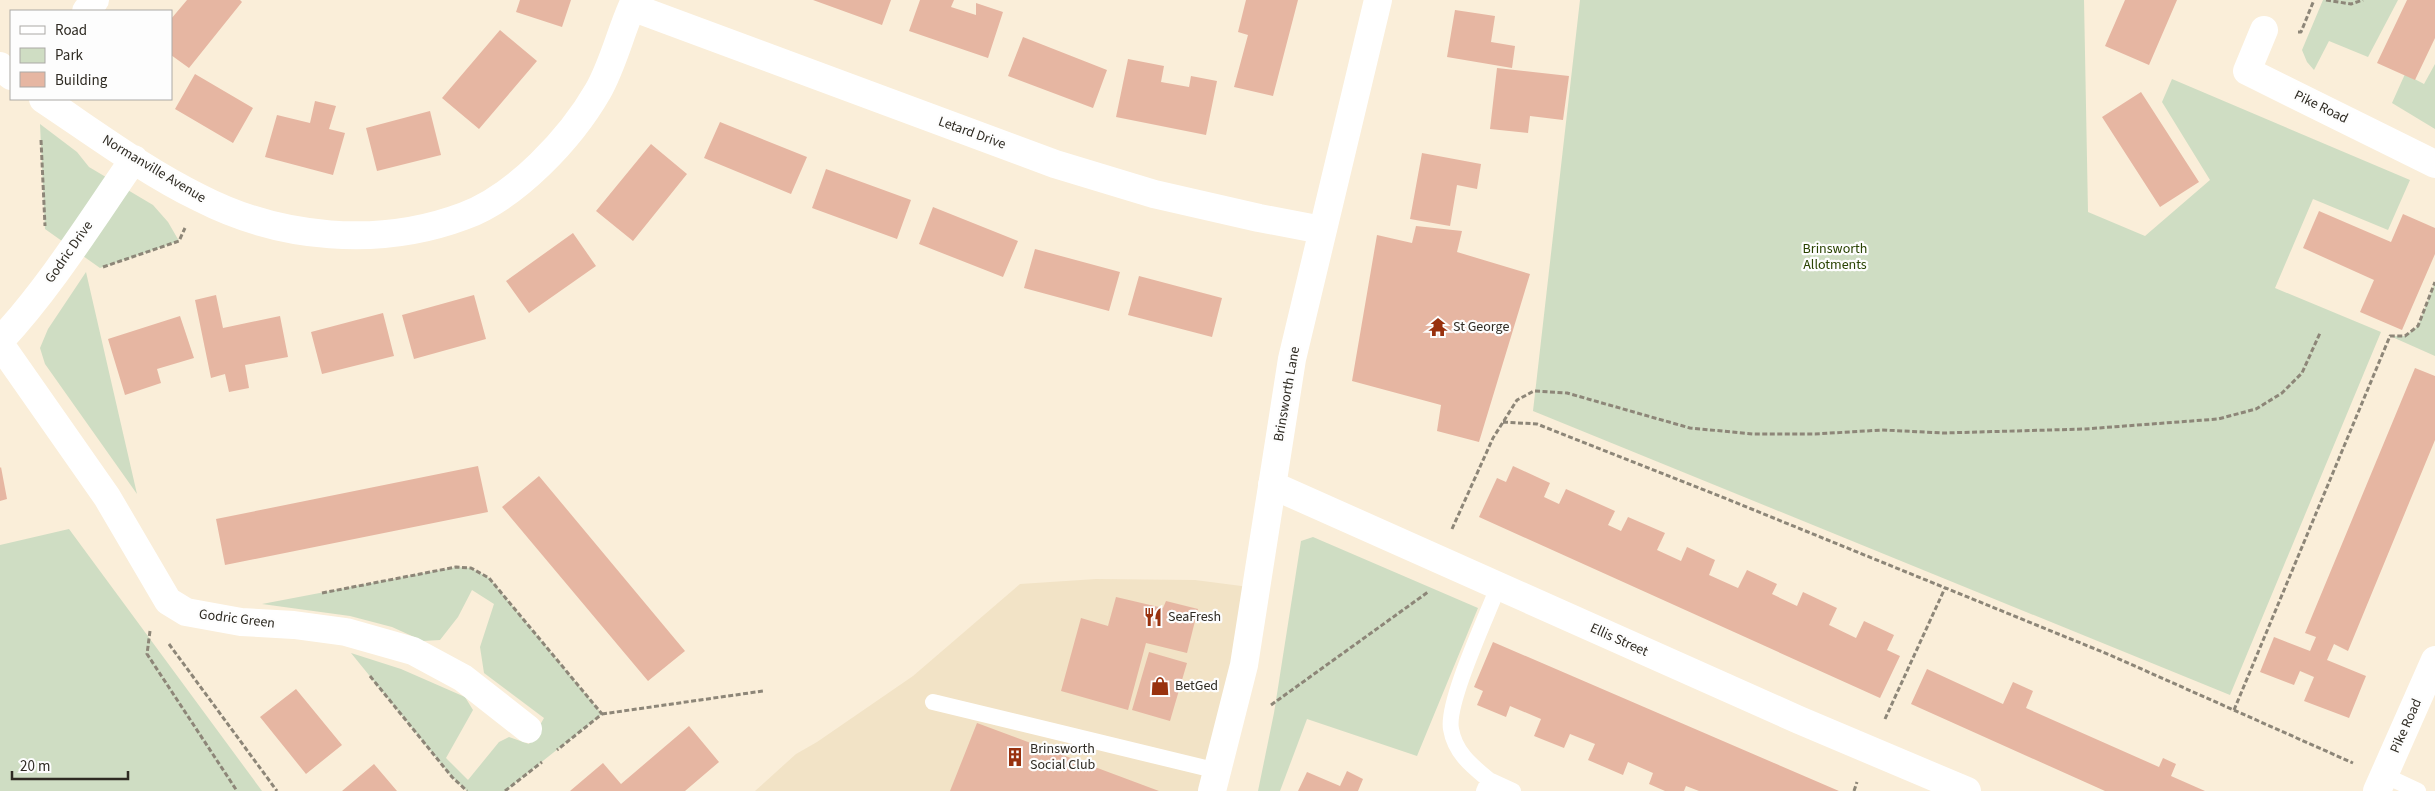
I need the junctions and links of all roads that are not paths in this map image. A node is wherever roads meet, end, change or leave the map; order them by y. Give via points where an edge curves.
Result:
1 (95, 0) edge
2 (1378, 0) edge
3 (633, 3) edge
4 (87, 10) edge
5 (2264, 30) dead end
6 (0, 66) edge
7 (10, 75) edge
8 (45, 100) edge
9 (134, 159) junction
10 (2435, 164) edge
11 (1322, 230) junction
12 (0, 343) edge
13 (1272, 485) junction
14 (1498, 587) junction
15 (2435, 660) edge
16 (933, 702) dead end
17 (528, 728) dead end
18 (1215, 781) edge
19 (2380, 783) edge
20 (1486, 786) edge
21 (1513, 791) edge
22 (1967, 791) edge
23 (2418, 791) edge

1 - 4 street
2 - 11 street, Brinsworth Lane
3 - 9 street, Normanville Avenue via 598,90 580,118 531,172 504,194 465,216 380,235 334,235 294,230 250,219 199,198
3 - 11 street, Letard Drive via 1055,164 1154,194
5 - 10 street, Pike Road via 2247,71
6 - 7 street
8 - 9 street, Normanville Avenue
9 - 12 street, Godric Drive via 48,282
11 - 13 street, Brinsworth Lane via 1292,359
12 - 17 street, Godric Green via 107,496 168,601 186,612 241,622 346,632 413,650 463,678
13 - 14 street, Ellis Street
13 - 18 street, Brinsworth Lane via 1244,665
14 - 20 lane via 1452,705 1451,729 1464,760
14 - 22 street, Ellis Street
15 - 19 street, Pike Road
16 - 18 lane
19 - 23 lane
20 - 21 lane

